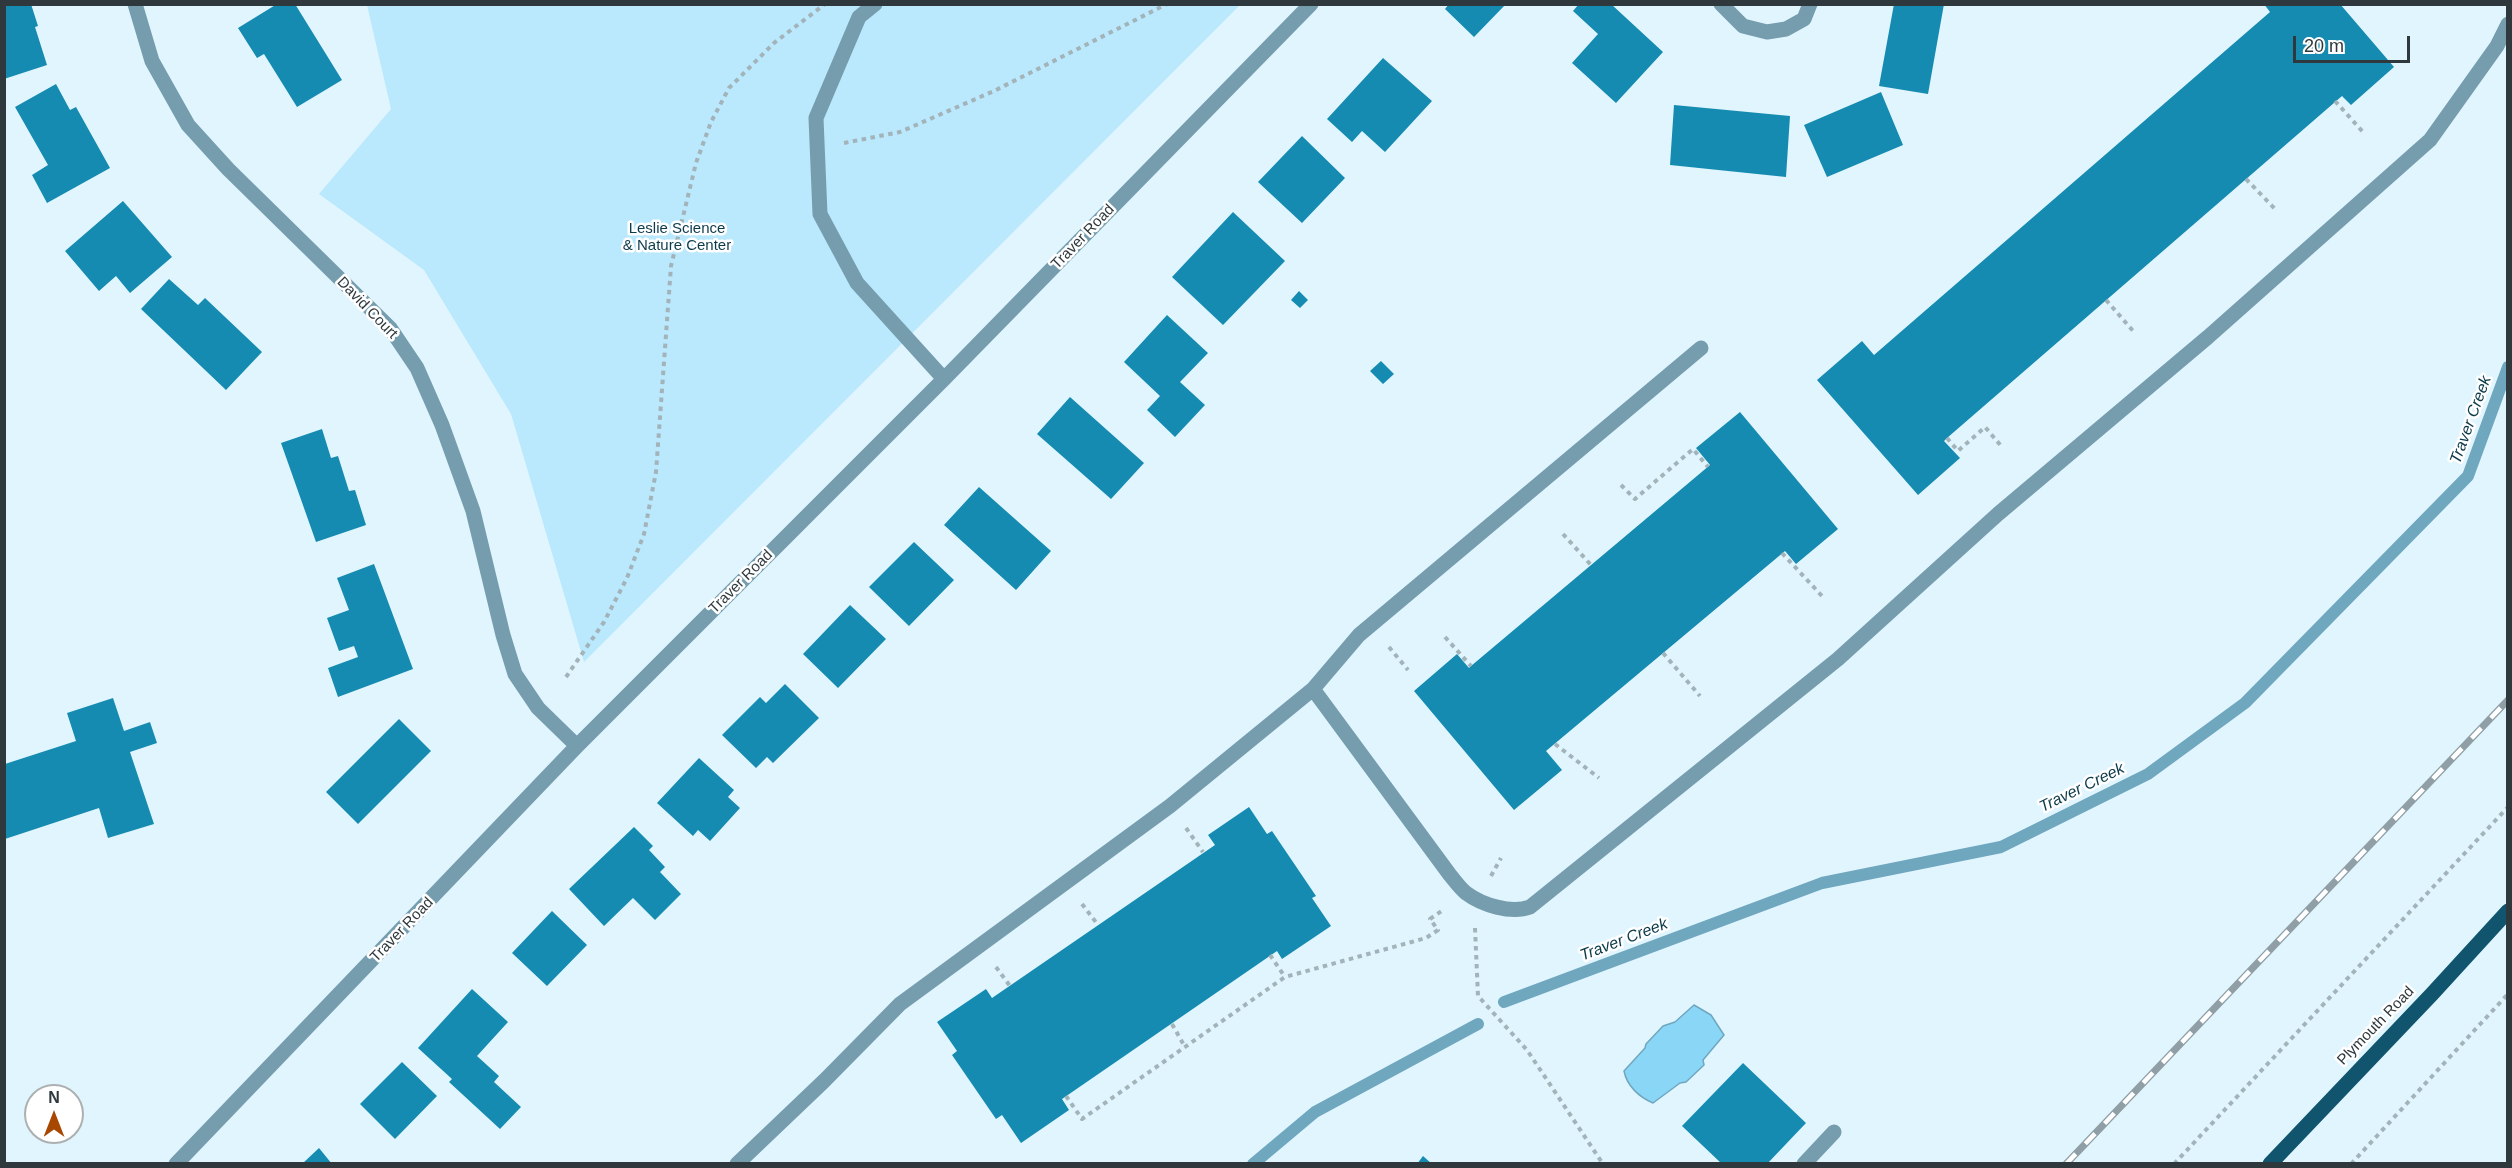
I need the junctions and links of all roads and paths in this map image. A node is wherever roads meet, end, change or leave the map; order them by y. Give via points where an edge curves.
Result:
1 (135, 4) edge
2 (825, 4) edge
3 (875, 4) edge
4 (1167, 4) edge
5 (1311, 4) edge
6 (1721, 4) edge
7 (1810, 4) edge
8 (2508, 24) edge
9 (2336, 101) dead end
10 (2363, 132) dead end
11 (817, 149) junction
12 (2246, 179) dead end
13 (2274, 209) dead end
14 (2106, 300) dead end
15 (2134, 332) dead end
16 (1701, 348) dead end
17 (944, 379) junction
18 (1947, 438) dead end
19 (2002, 447) dead end
20 (1708, 467) dead end
21 (1621, 485) dead end
22 (1563, 534) dead end
23 (1782, 553) dead end
24 (1591, 566) dead end
25 (1822, 596) dead end
26 (1445, 637) dead end
27 (1663, 653) dead end
28 (1471, 666) dead end
29 (566, 677) dead end
30 (1313, 689) junction
31 (1700, 696) dead end
32 (1555, 744) dead end
33 (577, 746) junction
34 (1599, 778) dead end
35 (2508, 807) edge
36 (1501, 858) dead end
37 (1473, 896) junction
38 (2508, 911) edge
39 (1270, 955) dead end
40 (1285, 977) junction
41 (2508, 994) edge
42 (1172, 1024) dead end
43 (1185, 1047) junction
44 (1065, 1096) dead end
45 (1834, 1132) dead end
46 (176, 1164) edge
47 (738, 1164) edge
48 (1603, 1164) edge
49 (1804, 1164) edge
50 (2174, 1164) edge
51 (2270, 1164) edge
52 (2351, 1164) edge

1 - 33 street, David Court via 152,61 188,125 390,328 417,368 474,510 515,674 538,708
2 - 29 path via 774,43 729,88 711,122 696,164 671,266 656,472 644,534 627,578 603,622
3 - 11 street via 859,17 816,118
4 - 11 path via 1005,86 900,132
5 - 17 street, Traver Road
6 - 7 street via 1743,26 1767,32 1786,29 1804,19
8 - 37 street via 2497,46 2430,140 2208,337 1998,514 1838,659 1530,907 1498,907
9 - 10 path
11 - 17 street via 820,214 857,283
12 - 13 path
14 - 15 path
16 - 30 street via 1359,635
17 - 33 street, Traver Road
18 - 19 path via 1958,451 1985,426
20 - 21 path via 1693,449 1635,499
22 - 24 path
23 - 25 path
26 - 28 path
27 - 31 path
30 - 37 street via 1450,875
30 - 47 street via 1170,806 900,1004
32 - 34 path
33 - 46 street, Traver Road
35 - 50 path
36 - 37 path
37 - 40 path via 1430,919 1438,930 1426,938
37 - 48 path via 1478,996 1527,1050
38 - 51 main road, Plymouth Road
39 - 40 path
40 - 43 path
41 - 52 path
42 - 43 path
43 - 44 path via 1082,1119
45 - 49 street

